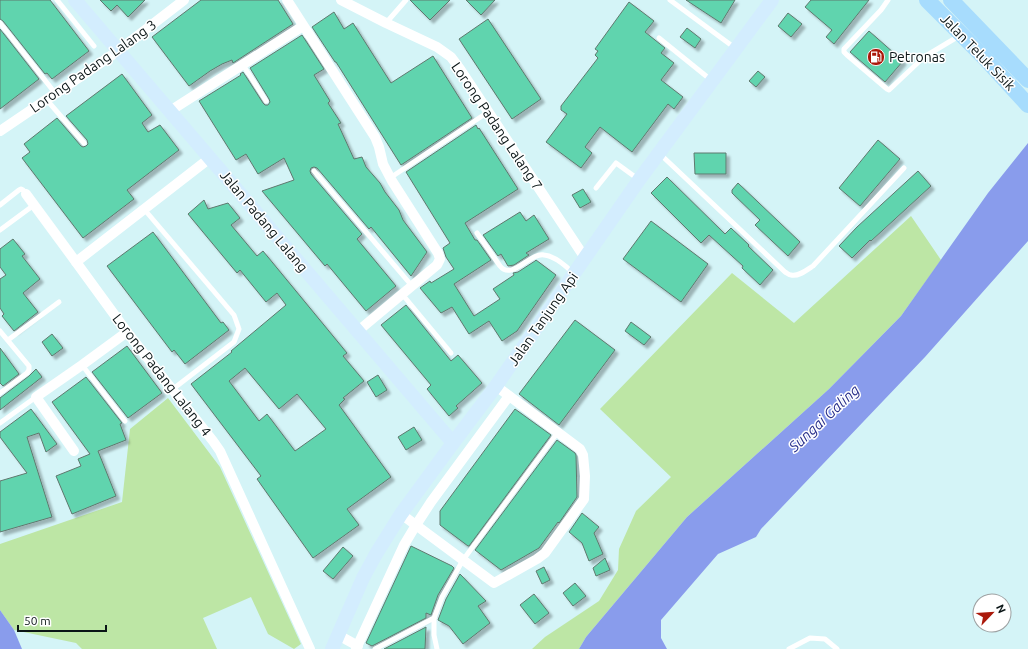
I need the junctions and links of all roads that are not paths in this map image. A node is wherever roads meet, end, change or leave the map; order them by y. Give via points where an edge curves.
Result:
1 (57, 0) edge
2 (184, 0) edge
3 (287, 0) edge
4 (341, 0) edge
5 (406, 0) edge
6 (670, 0) edge
7 (772, 0) edge
8 (888, 0) edge
9 (927, 0) edge
10 (953, 1) edge
11 (77, 2) edge
12 (358, 4) edge
13 (68, 13) junction
14 (0, 22) edge
15 (386, 23) junction
16 (304, 26) junction
17 (961, 34) junction
18 (659, 38) dead end
19 (94, 46) dead end
20 (736, 49) junction
21 (118, 51) junction
22 (243, 65) junction
23 (1028, 80) edge
24 (712, 81) junction
25 (51, 96) junction
26 (266, 101) dead end
27 (1027, 104) edge
28 (170, 111) junction
29 (488, 112) junction
30 (0, 131) edge
31 (84, 143) dead end
32 (659, 153) junction
33 (210, 158) junction
34 (904, 168) dead end
35 (314, 171) dead end
36 (390, 178) junction
37 (639, 180) junction
38 (596, 188) dead end
39 (26, 194) joint
40 (0, 204) edge
41 (34, 205) junction
42 (144, 209) junction
43 (0, 230) edge
44 (477, 233) dead end
45 (585, 258) junction
46 (76, 262) junction
47 (574, 274) junction
48 (412, 286) junction
49 (402, 294) junction
50 (59, 302) dead end
51 (0, 331) edge
52 (358, 331) junction
53 (127, 332) junction
54 (8, 340) junction
55 (452, 353) dead end
56 (82, 365) junction
57 (496, 386) junction
58 (172, 390) junction
59 (0, 393) edge
60 (509, 396) junction
61 (36, 397) junction
62 (125, 422) dead end
63 (0, 423) edge
64 (558, 432) junction
65 (453, 443) junction
66 (74, 451) dead end
67 (401, 514) junction
68 (416, 525) junction
69 (463, 560) junction
70 (434, 618) junction
71 (338, 635) junction
72 (308, 647) edge
73 (359, 648) edge
74 (332, 649) edge
75 (375, 649) edge
76 (437, 649) edge
77 (789, 649) edge
78 (837, 649) edge

1 - 13 lane
2 - 21 street, Lorong Padang Lalang 3
3 - 16 street
4 - 12 street, Lorong Padang Lalang 7
5 - 15 lane
6 - 20 lane
7 - 20 street, Jalan Tanjung Api
8 - 17 lane via 844,49 847,56 886,89 889,90 924,57
9 - 17 main road, Jalan Teluk Sisik
10 - 23 main road, Jalan Teluk Sisik
11 - 13 lane
11 - 21 street, Jalan Padang Lalang
12 - 15 street, Lorong Padang Lalang 7
13 - 19 lane
14 - 25 lane
15 - 29 street, Lorong Padang Lalang 7 via 437,47 451,57
16 - 22 street
16 - 36 street via 376,137 383,164
17 - 27 main road, Jalan Teluk Sisik
18 - 24 lane
20 - 24 street, Jalan Tanjung Api
21 - 25 street, Lorong Padang Lalang 3
21 - 28 street, Jalan Padang Lalang
22 - 26 lane
22 - 28 street
24 - 32 street, Jalan Tanjung Api
25 - 30 street, Lorong Padang Lalang 3
25 - 31 lane
28 - 33 street, Jalan Padang Lalang
29 - 36 lane
29 - 45 street, Lorong Padang Lalang 7
32 - 34 lane via 792,276 813,266
32 - 37 street, Jalan Tanjung Api
33 - 42 street
33 - 52 street, Jalan Padang Lalang
35 - 48 lane
36 - 48 street via 440,259 437,265
37 - 38 lane via 616,163
37 - 45 street, Jalan Tanjung Api
39 - 40 lane via 21,189
39 - 41 street, Lorong Padang Lalang 4
41 - 43 lane
41 - 46 street, Lorong Padang Lalang 4
42 - 46 street
42 - 58 lane via 234,315 239,329 234,342
44 - 47 lane via 503,270 510,271 543,254 558,260
45 - 47 street, Jalan Tanjung Api
46 - 53 street, Lorong Padang Lalang 4
47 - 57 street, Jalan Tanjung Api
48 - 49 street
49 - 52 street
49 - 55 lane
50 - 54 lane
51 - 54 lane
52 - 65 street, Jalan Padang Lalang
53 - 56 street
53 - 58 street, Lorong Padang Lalang 4
54 - 59 lane via 29,370
56 - 61 street
56 - 62 lane
57 - 60 street
57 - 65 street, Jalan Tanjung Api
58 - 72 street, Lorong Padang Lalang 4 via 220,451
60 - 64 street
60 - 68 street
61 - 63 lane
61 - 66 street
64 - 69 lane
64 - 69 street via 580,449 583,455 584,499 545,553 494,583
65 - 67 street, Jalan Tanjung Api
67 - 68 street
67 - 71 street, Jalan Tanjung Api via 363,578
68 - 69 street
68 - 73 street via 401,552
69 - 70 lane via 442,597
70 - 75 lane
70 - 76 lane
71 - 73 street
71 - 74 street, Jalan Tanjung Api
77 - 78 lane via 810,638 825,639

